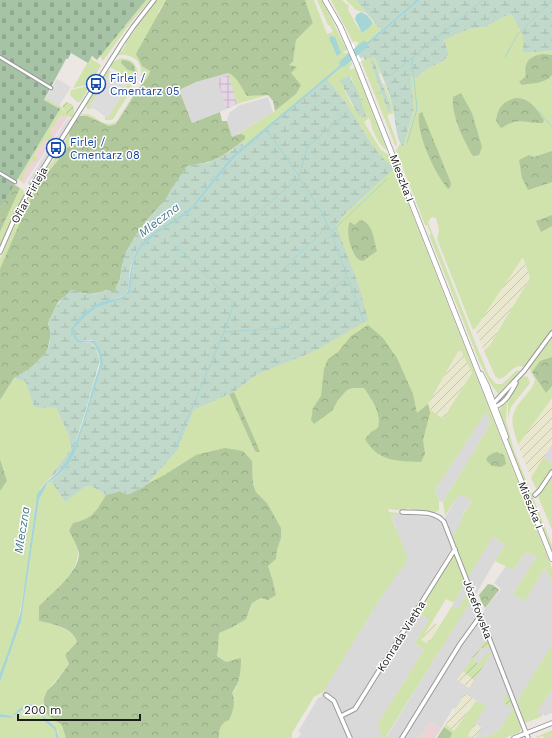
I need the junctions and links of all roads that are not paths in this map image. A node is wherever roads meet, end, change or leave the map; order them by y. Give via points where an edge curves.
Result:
1 (154, 0) edge
2 (325, 0) edge
3 (0, 57) edge
4 (51, 88) dead end
5 (0, 173) edge
6 (15, 182) dead end
7 (0, 252) edge
8 (552, 333) edge
9 (473, 358) junction
10 (518, 378) junction
11 (491, 396) junction
12 (498, 398) junction
13 (493, 405) junction
14 (552, 472) edge
15 (535, 495) dead end
16 (402, 512) dead end
17 (455, 549) junction
18 (552, 560) edge
19 (481, 615) junction
20 (326, 695) dead end
21 (341, 716) junction
22 (552, 722) edge
23 (526, 733) junction
24 (350, 738) edge
25 (402, 738) edge
26 (514, 738) edge
27 (528, 738) edge

1 - 7 street, Ofiar Firleja via 122,43 29,191
2 - 9 street, Mieszka I via 357,65
3 - 4 street
5 - 6 street
8 - 10 street
9 - 11 street, Mieszka I
9 - 13 street, Mieszka I
10 - 12 street
10 - 13 street via 504,401
11 - 12 street
11 - 13 street, Mieszka I
12 - 13 street
13 - 18 street, Mieszka I
14 - 15 street
16 - 17 street, Józefowska via 440,518
17 - 19 street, Józefowska
17 - 21 street, Konrada Vietha via 355,709
19 - 23 street, Józefowska
19 - 25 street
20 - 21 street via 334,701
21 - 24 street
22 - 23 street
23 - 26 street
23 - 27 street, Józefowska

